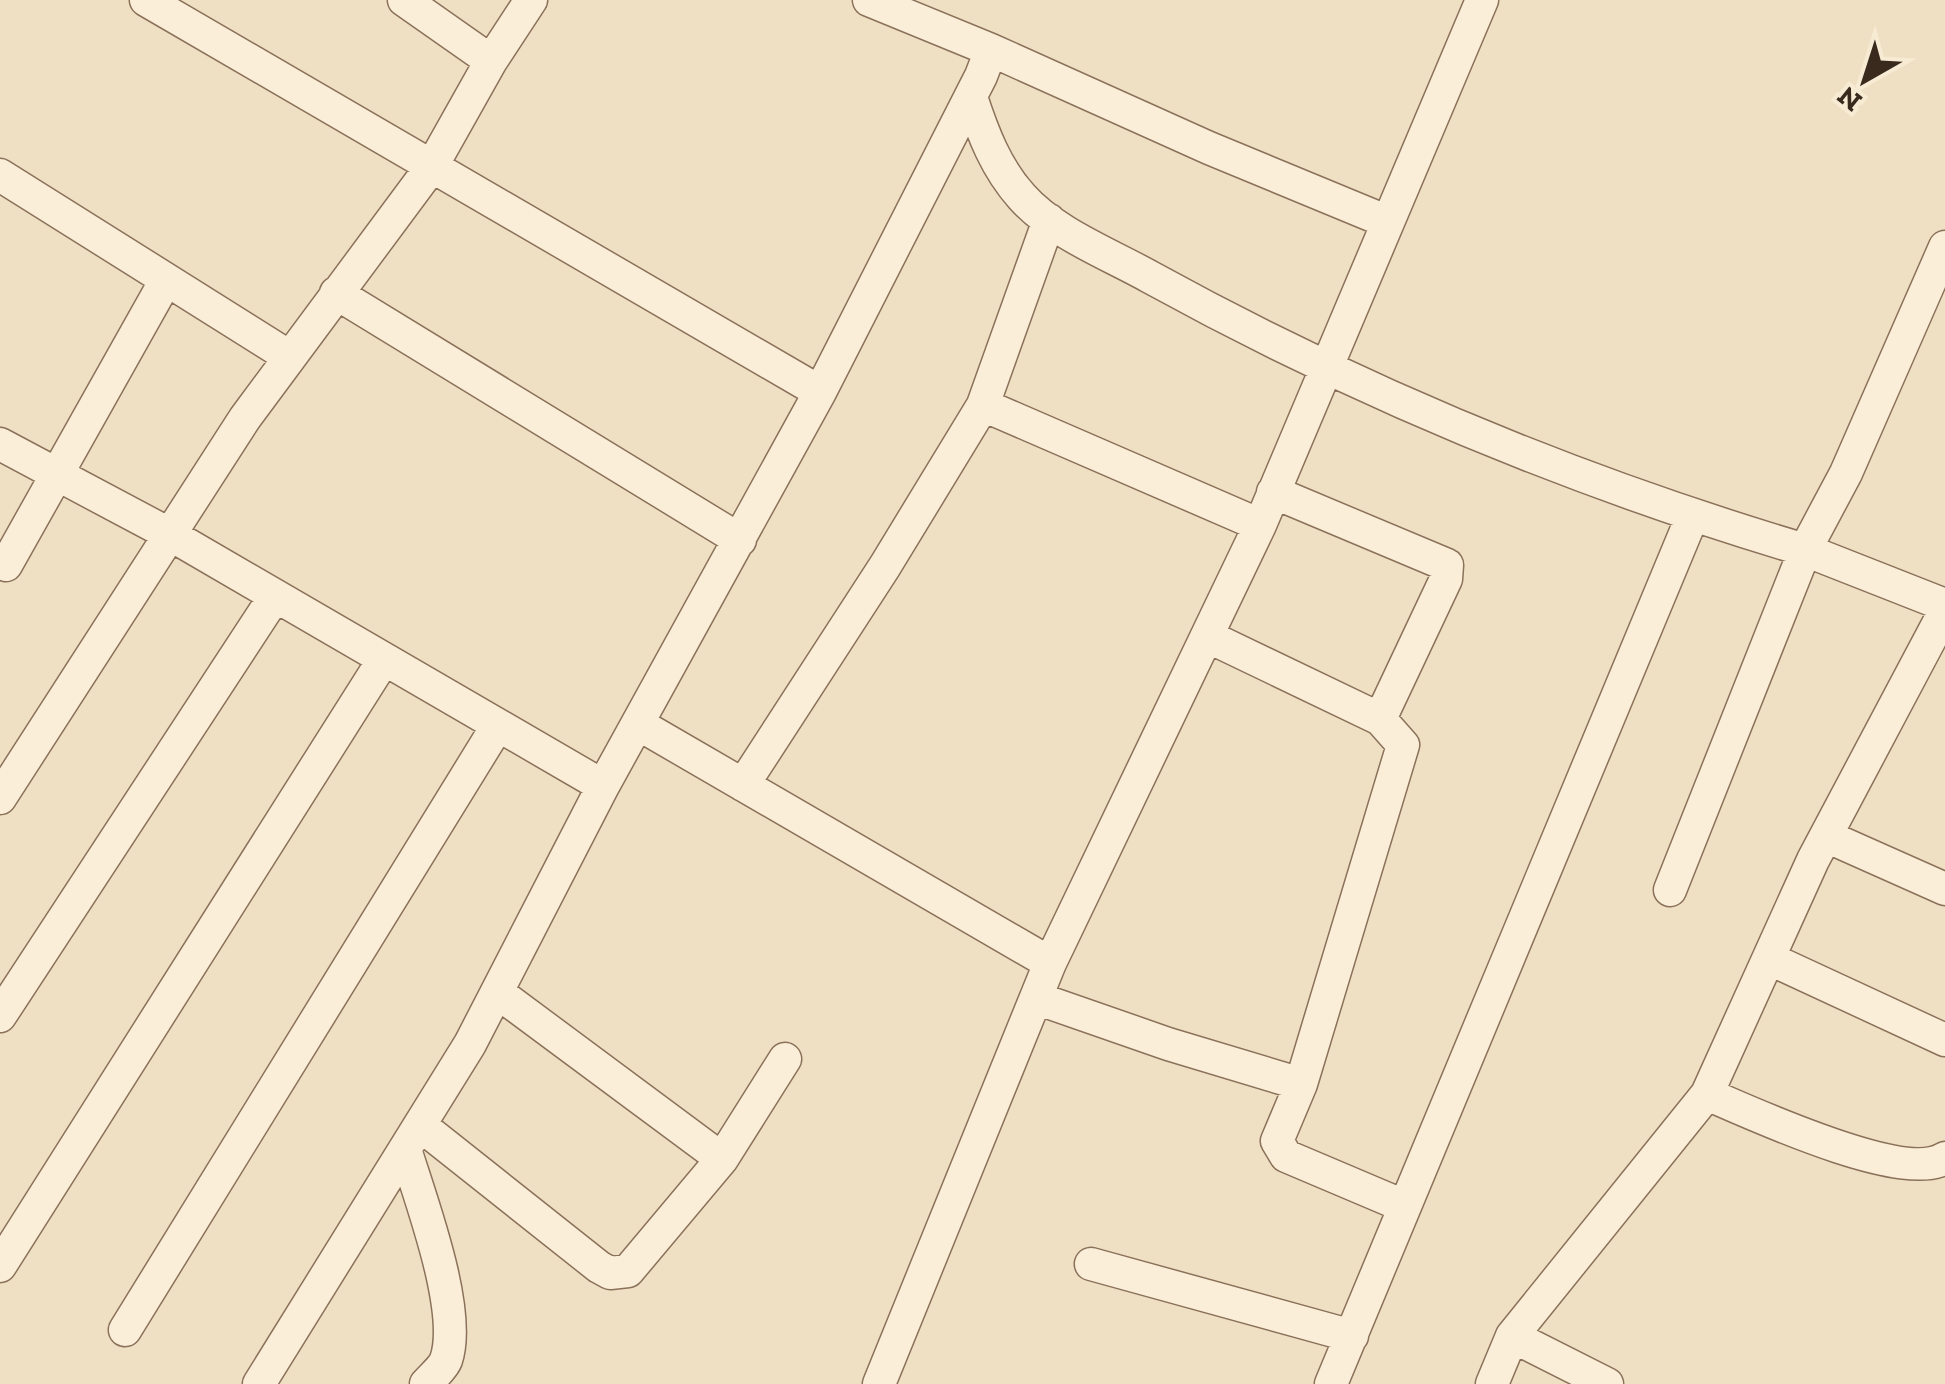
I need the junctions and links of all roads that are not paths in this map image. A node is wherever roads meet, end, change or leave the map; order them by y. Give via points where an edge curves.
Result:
1 (146, 0) edge
2 (404, 0) edge
3 (530, 0) edge
4 (870, 0) edge
5 (1482, 0) edge
6 (924, 11) edge
7 (991, 50) junction
8 (491, 62) junction
9 (971, 98) junction
10 (432, 166) junction
11 (0, 175) edge
12 (1049, 220) junction
13 (1388, 222) junction
14 (1945, 247) edge
15 (166, 280) junction
16 (336, 293) junction
17 (288, 356) junction
18 (1324, 370) junction
19 (820, 392) junction
20 (983, 404) junction
21 (0, 444) edge
22 (58, 475) junction
23 (1274, 492) junction
24 (1692, 517) junction
25 (1260, 525) junction
26 (171, 535) junction
27 (740, 540) junction
28 (1805, 550) junction
29 (6, 565) dead end
30 (276, 596) junction
31 (1945, 608) edge
32 (1207, 636) junction
33 (384, 659) junction
34 (1380, 720) junction
35 (640, 724) junction
36 (498, 726) junction
37 (742, 785) junction
38 (603, 786) junction
39 (0, 798) edge
40 (1826, 836) junction
41 (1945, 889) edge
42 (1670, 890) dead end
43 (1770, 959) junction
44 (1050, 964) junction
45 (497, 992) junction
46 (1036, 998) junction
47 (0, 1016) edge
48 (1945, 1040) edge
49 (785, 1060) dead end
50 (1301, 1084) junction
51 (1707, 1094) junction
52 (412, 1137) junction
53 (1945, 1158) edge
54 (722, 1159) junction
55 (1404, 1206) junction
56 (1091, 1264) dead end
57 (0, 1266) edge
58 (125, 1330) dead end
59 (1352, 1336) junction
60 (1512, 1336) junction
61 (429, 1383) edge
62 (259, 1384) edge
63 (879, 1384) edge
64 (1331, 1384) edge
65 (1492, 1384) edge
66 (1606, 1384) edge

1 - 10 street
2 - 8 street
3 - 8 street
4 - 6 street
5 - 13 street
6 - 7 street
7 - 9 street
7 - 13 street
8 - 10 street
9 - 12 street via 986,143 1023,199
9 - 19 street
10 - 16 street
10 - 19 street
11 - 15 street
12 - 18 street
12 - 20 street
13 - 18 street
14 - 28 street
15 - 17 street
15 - 22 street
16 - 17 street
16 - 27 street
17 - 26 street
18 - 23 street
18 - 24 street
19 - 27 street
20 - 25 street
20 - 37 street
21 - 22 street
22 - 26 street
22 - 29 street
23 - 25 street
23 - 34 street via 1447,565
24 - 28 street
24 - 55 street
25 - 32 street
26 - 30 street
26 - 39 street
27 - 35 street
28 - 31 street
28 - 42 street
30 - 33 street
30 - 47 street
31 - 40 street
32 - 34 street
32 - 44 street
33 - 36 street
33 - 57 street
34 - 50 street via 1400,739 1403,755
35 - 37 street
35 - 38 street
36 - 38 street
36 - 58 street
37 - 44 street
38 - 45 street
40 - 41 street
40 - 43 street
43 - 48 street
43 - 51 street
44 - 46 street
45 - 52 street
45 - 54 street
46 - 50 street
46 - 63 street
49 - 54 street
50 - 55 street via 1280,1129 1280,1152
51 - 53 street via 1871,1156 1918,1164
51 - 60 street
52 - 54 street via 610,1273 628,1271
52 - 61 street via 448,1314 446,1360
52 - 62 street
55 - 59 street
56 - 59 street
59 - 64 street
60 - 65 street
60 - 66 street

